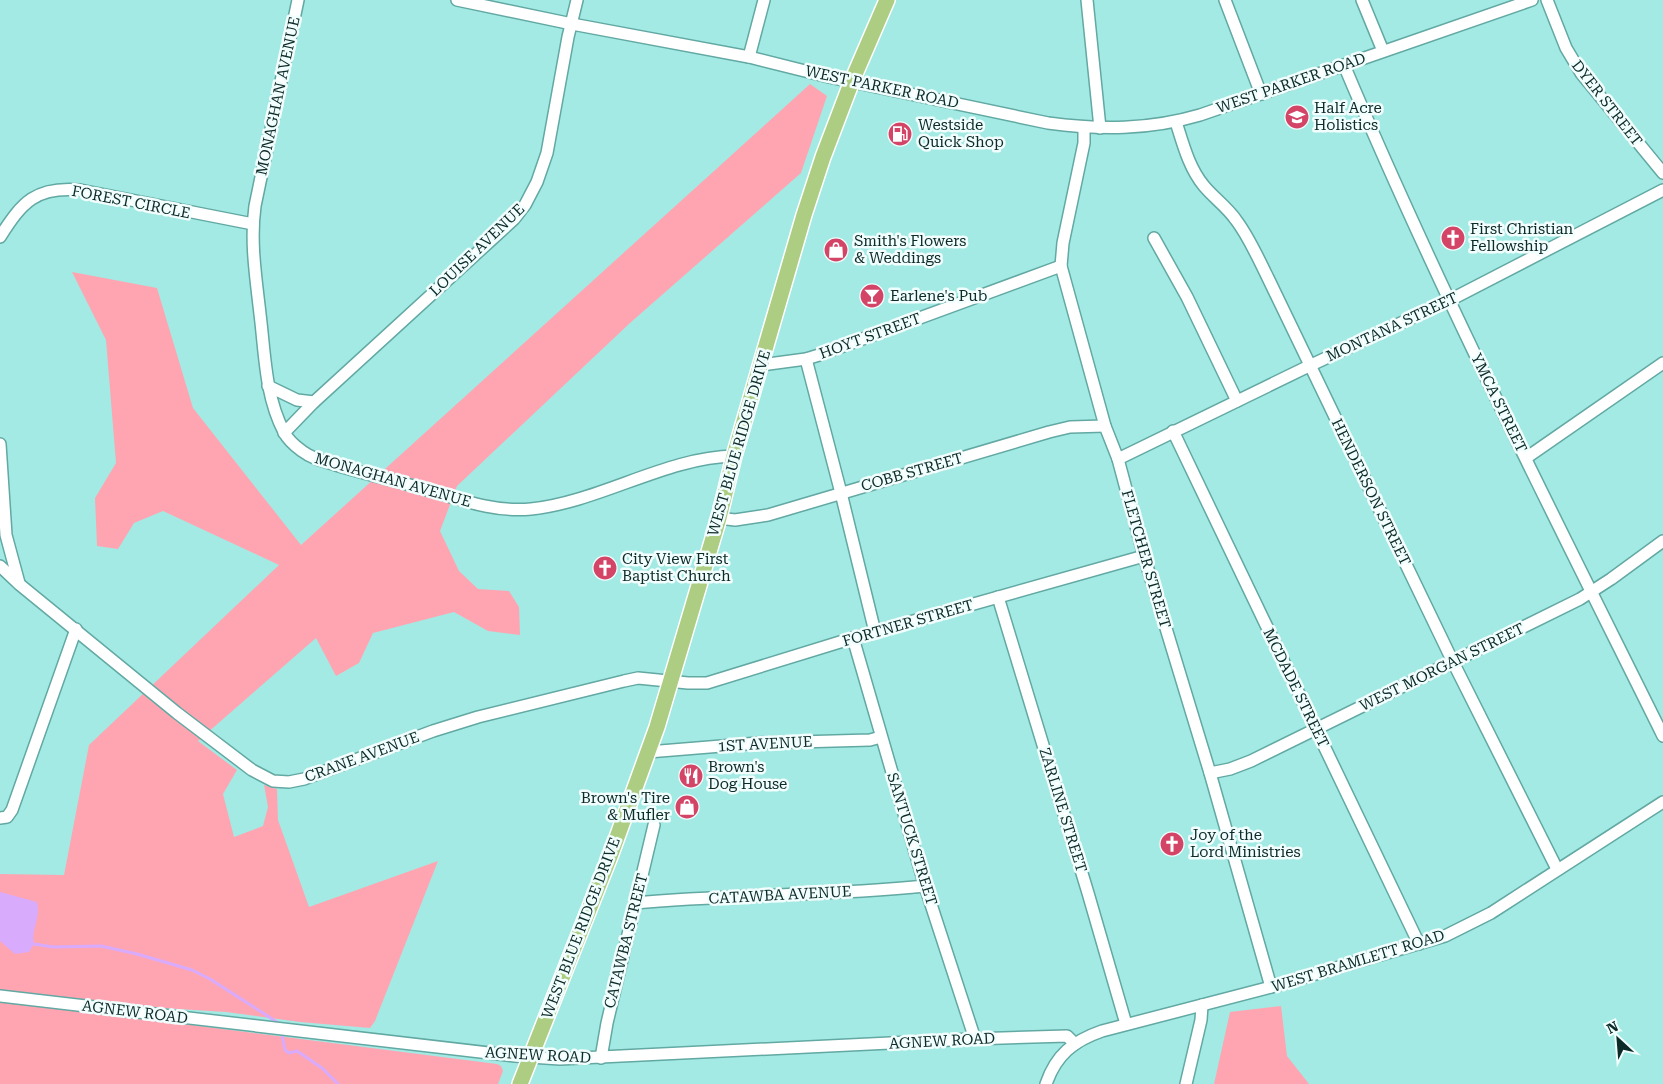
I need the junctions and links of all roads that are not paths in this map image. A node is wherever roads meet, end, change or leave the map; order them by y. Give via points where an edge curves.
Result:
1 (298, 0) edge
2 (457, 0) edge
3 (578, 0) edge
4 (764, 0) edge
5 (887, 0) edge
6 (1087, 0) edge
7 (1224, 0) edge
8 (1362, 0) edge
9 (1532, 0) edge
10 (1547, 0) edge
11 (1504, 4) edge
12 (572, 24) junction
13 (1383, 51) junction
14 (749, 57) junction
15 (1344, 65) junction
16 (852, 81) junction
17 (1261, 94) junction
18 (1176, 122) junction
19 (1084, 127) junction
20 (1100, 128) junction
21 (1663, 174) edge
22 (1663, 190) edge
23 (253, 224) junction
24 (0, 237) edge
25 (1154, 238) dead end
26 (1061, 266) junction
27 (1450, 300) junction
28 (806, 359) junction
29 (1663, 363) edge
30 (761, 365) junction
31 (1309, 366) junction
32 (268, 386) junction
33 (1237, 401) junction
34 (314, 402) junction
35 (1105, 426) junction
36 (1173, 432) junction
37 (284, 434) junction
38 (0, 444) edge
39 (734, 456) junction
40 (1526, 458) junction
41 (1118, 459) junction
42 (841, 493) junction
43 (719, 518) junction
44 (3, 536) edge
45 (1663, 542) edge
46 (1144, 556) junction
47 (0, 566) edge
48 (19, 584) junction
49 (1592, 592) junction
50 (998, 597) junction
51 (76, 629) junction
52 (875, 632) junction
53 (853, 638) junction
54 (1454, 662) junction
55 (672, 680) junction
56 (1316, 729) junction
57 (1663, 736) edge
58 (881, 737) junction
59 (648, 752) junction
60 (1210, 773) junction
61 (1663, 802) edge
62 (0, 818) edge
63 (654, 826) dead end
64 (1557, 869) junction
65 (925, 886) junction
66 (635, 903) junction
67 (1420, 944) junction
68 (1271, 987) junction
69 (0, 996) edge
70 (1202, 1006) junction
71 (1126, 1024) junction
72 (972, 1039) junction
73 (1075, 1044) junction
74 (531, 1057) junction
75 (601, 1058) junction
76 (520, 1084) edge
77 (1046, 1084) edge
78 (1186, 1084) edge

1 - 23 street, MONAGHAN AVENUE
2 - 12 street, WEST PARKER ROAD
3 - 12 street, LOUISE AVENUE
4 - 14 street
5 - 16 main road, WEST BLUE RIDGE DRIVE
6 - 20 street
7 - 17 street
8 - 13 street
9 - 11 street, WEST PARKER ROAD
10 - 21 street, DYER STREET via 1580,73
11 - 13 street, WEST PARKER ROAD
12 - 14 street, WEST PARKER ROAD
12 - 34 street, LOUISE AVENUE via 547,153 525,205 514,219
13 - 15 street, WEST PARKER ROAD
14 - 16 street, WEST PARKER ROAD
15 - 17 street, WEST PARKER ROAD
15 - 27 street, YMCA STREET via 1370,130
16 - 19 street, WEST PARKER ROAD via 1048,123
16 - 30 main road, WEST BLUE RIDGE DRIVE via 804,215
17 - 18 street, WEST PARKER ROAD
18 - 20 street, WEST PARKER ROAD
18 - 31 street, HENDERSON STREET via 1194,171 1244,231
19 - 20 street, WEST PARKER ROAD
19 - 26 street, FLETCHER STREET via 1084,143
22 - 27 street, MONTANA STREET
23 - 24 street, FOREST CIRCLE via 80,190 55,190 24,204
23 - 32 street, MONAGHAN AVENUE
25 - 33 street via 1187,297
26 - 28 street, HOYT STREET
26 - 35 street, FLETCHER STREET
27 - 31 street, MONTANA STREET
27 - 40 street, YMCA STREET
28 - 30 street, HOYT STREET
28 - 42 street
29 - 40 street
30 - 39 main road, WEST BLUE RIDGE DRIVE
31 - 33 street, MONTANA STREET
31 - 54 street, HENDERSON STREET
32 - 34 street via 296,400
32 - 37 street, MONAGHAN AVENUE
33 - 36 street, MONTANA STREET
34 - 37 street, LOUISE AVENUE
35 - 41 street, FLETCHER STREET
35 - 42 street, COBB STREET via 1070,427 1049,432
36 - 41 street, MONTANA STREET
36 - 56 street, MCDADE STREET
37 - 39 street, MONAGHAN AVENUE via 303,453 314,458 484,506 510,510 557,505 689,463
38 - 44 street
39 - 43 main road, WEST BLUE RIDGE DRIVE
40 - 49 street, YMCA STREET
41 - 46 street, FLETCHER STREET
42 - 43 street, COBB STREET via 768,515 735,520
42 - 52 street
43 - 55 main road, WEST BLUE RIDGE DRIVE
44 - 48 street
45 - 49 street, WEST MORGAN STREET
46 - 50 street, FORTNER STREET
46 - 60 street, FLETCHER STREET
47 - 48 street, CRANE AVENUE
48 - 51 street, CRANE AVENUE
49 - 54 street, WEST MORGAN STREET
49 - 57 street, YMCA STREET
50 - 52 street, FORTNER STREET
50 - 71 street, ZARLINE STREET
51 - 55 street, CRANE AVENUE via 252,770 281,782 304,779 478,717 638,678
51 - 62 street via 12,810 7,817
52 - 53 street, FORTNER STREET
53 - 55 street, FORTNER STREET via 707,683
53 - 58 street, SANTUCK STREET
54 - 56 street, WEST MORGAN STREET
54 - 64 street, HENDERSON STREET
55 - 59 main road, WEST BLUE RIDGE DRIVE
56 - 60 street, WEST MORGAN STREET via 1250,761
56 - 67 street, MCDADE STREET
58 - 59 street, 1ST AVENUE
58 - 65 street, SANTUCK STREET
59 - 74 main road, WEST BLUE RIDGE DRIVE
60 - 68 street, FLETCHER STREET
61 - 64 street, WEST BRAMLETT ROAD
63 - 66 street, CATAWBA STREET
64 - 67 street, WEST BRAMLETT ROAD via 1475,922
65 - 66 street, CATAWBA AVENUE
65 - 72 street, SANTUCK STREET via 973,1033
66 - 75 street, CATAWBA STREET via 606,1023
67 - 68 street, WEST BRAMLETT ROAD
68 - 70 street, WEST BRAMLETT ROAD
69 - 74 street, AGNEW ROAD
70 - 71 street, WEST BRAMLETT ROAD
70 - 78 street
71 - 73 street, WEST BRAMLETT ROAD via 1088,1036
72 - 73 street, AGNEW ROAD via 1067,1036
72 - 75 street, AGNEW ROAD
73 - 77 street, WEST BRAMLETT ROAD via 1052,1068
74 - 75 street, AGNEW ROAD
74 - 76 main road, WEST BLUE RIDGE DRIVE

